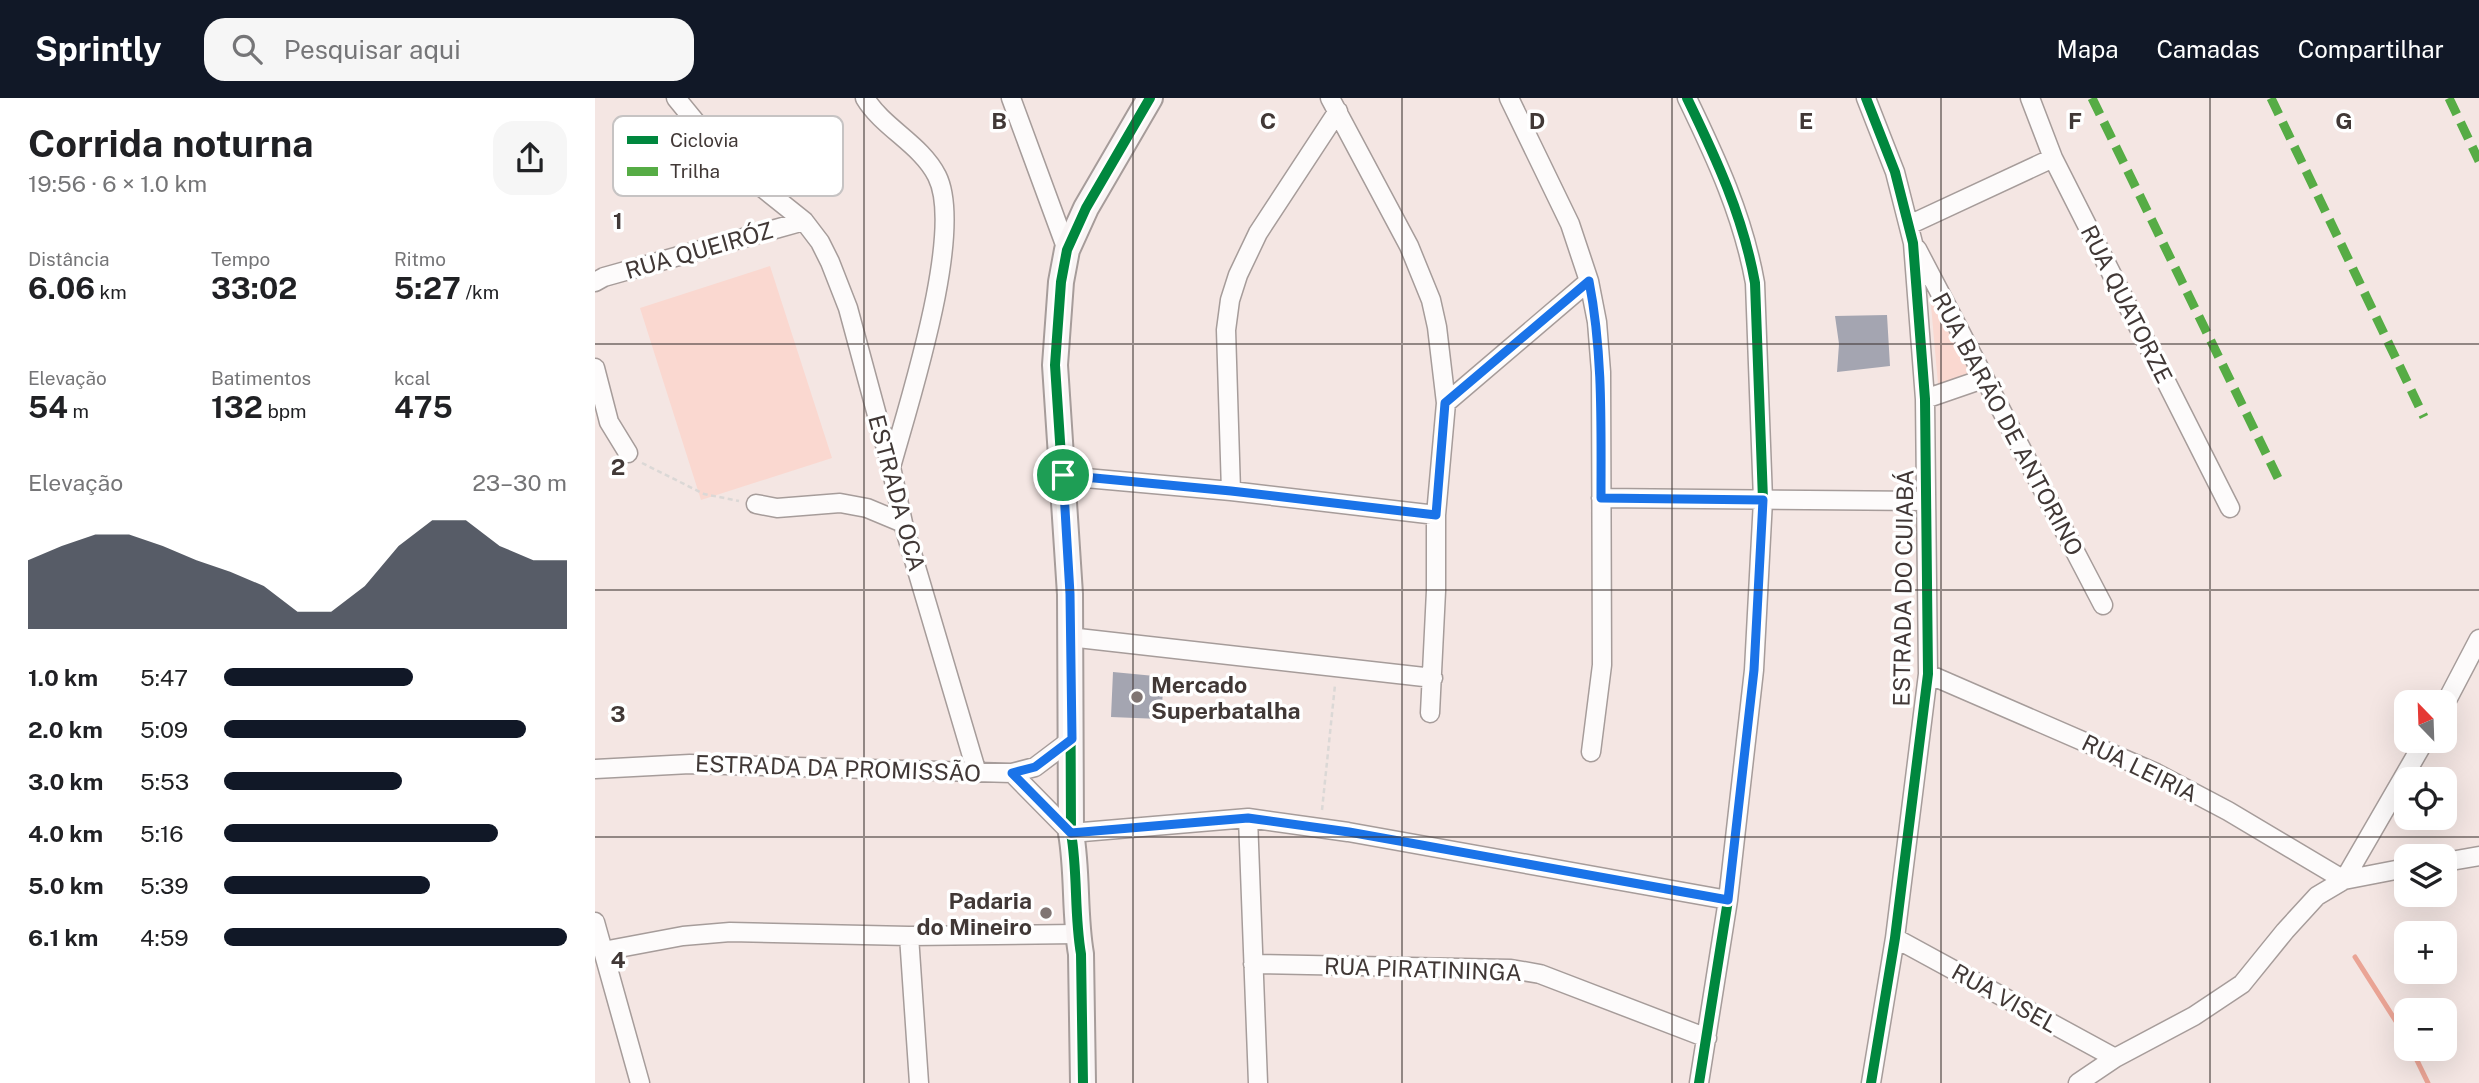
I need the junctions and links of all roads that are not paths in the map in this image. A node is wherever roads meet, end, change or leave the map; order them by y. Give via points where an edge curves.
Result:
1 (676, 98) edge
2 (865, 98) edge
3 (1011, 98) edge
4 (1150, 98) edge
5 (1509, 98) edge
6 (1687, 98) edge
7 (1866, 98) edge
8 (2030, 98) edge
9 (1334, 105) edge
10 (691, 116) edge
11 (2053, 158) junction
12 (773, 196) edge
13 (804, 221) junction
14 (1909, 225) junction
15 (1913, 243) junction
16 (1067, 250) junction
17 (1589, 281) junction
18 (595, 282) edge
19 (595, 368) edge
20 (1983, 379) junction
21 (1925, 399) junction
22 (1445, 403) junction
23 (628, 453) road end
24 (891, 467) junction
25 (1063, 475) junction
26 (1231, 491) junction
27 (1601, 498) junction
28 (1763, 500) junction
29 (1926, 501) junction
30 (756, 504) road end
31 (2229, 508) dead end
32 (1436, 515) junction
33 (903, 523) junction
34 (2103, 606) dead end
35 (1069, 637) junction
36 (2479, 639) edge
37 (1928, 674) junction
38 (1433, 678) junction
39 (2452, 690) edge
40 (1430, 713) dead end
41 (1072, 739) junction
42 (1591, 752) dead end
43 (2417, 753) edge
44 (595, 769) edge
45 (977, 773) junction
46 (1012, 773) junction
47 (1248, 818) junction
48 (1071, 833) junction
49 (2479, 856) edge
50 (2457, 860) edge
51 (2394, 870) edge
52 (2344, 880) junction
53 (1728, 900) junction
54 (595, 922) edge
55 (1077, 934) junction
56 (909, 936) junction
57 (1895, 938) junction
58 (603, 951) junction
59 (1252, 964) junction
60 (1707, 1038) junction
61 (2115, 1058) junction
62 (640, 1083) edge
63 (919, 1083) edge
64 (1083, 1083) edge
65 (1258, 1083) edge
66 (1699, 1083) edge
67 (1871, 1083) edge
68 (2078, 1083) edge

1 - 10 street, ESTRADA OCA
2 - 24 street via 927,161 943,191 945,210 928,333
3 - 16 street
4 - 16 street
5 - 17 street via 1570,224
6 - 28 street via 1724,174 1750,253
7 - 14 street, ESTRADA DO CUIABÁ via 1895,172
8 - 11 street, RUA QUATORZE
9 - 22 street via 1421,273 1437,327
9 - 26 street via 1258,233 1230,300 1226,351
11 - 14 street
11 - 31 street, RUA QUATORZE
12 - 13 street, ESTRADA OCA
13 - 18 street, RUA QUEIRÓZ
13 - 24 street, ESTRADA OCA via 820,242 848,308
14 - 15 street, ESTRADA DO CUIABÁ
15 - 20 street, RUA BARÃO DE ANTORINO
15 - 21 street, ESTRADA DO CUIABÁ
16 - 25 street via 1055,365
17 - 22 street
17 - 27 street via 1601,372
19 - 23 street via 609,422
20 - 21 street
20 - 34 street, RUA BARÃO DE ANTORINO
21 - 29 street, ESTRADA DO CUIABÁ
22 - 32 street
24 - 33 street, ESTRADA OCA
25 - 26 street
25 - 35 street
26 - 32 street
27 - 28 street
27 - 42 street via 1602,665
28 - 29 street
28 - 53 street via 1754,670
29 - 37 street, ESTRADA DO CUIABÁ
30 - 33 street via 777,508 840,503
32 - 38 street
33 - 45 street, ESTRADA OCA
35 - 38 street
35 - 41 street
36 - 39 street
37 - 52 street, RUA LEIRIA via 2156,773
37 - 57 street, ESTRADA DO CUIABÁ
38 - 40 street
41 - 46 street, ESTRADA DA PROMISSÃO via 1035,767
41 - 48 street
43 - 52 street
44 - 45 street, ESTRADA DA PROMISSÃO via 690,764
45 - 46 street, ESTRADA DA PROMISSÃO
46 - 48 street
47 - 48 street
47 - 53 street
47 - 59 street
48 - 55 street
49 - 50 street
51 - 52 street
52 - 61 street via 2317,896 2242,984 2195,1016
53 - 60 street
54 - 58 street
55 - 56 street
55 - 64 street
56 - 58 street via 730,932
56 - 63 street
57 - 61 street, RUA VISEL
57 - 67 street, ESTRADA DO CUIABÁ
58 - 62 street
59 - 60 street, RUA PIRATININGA via 1541,974
59 - 65 street
60 - 66 street
61 - 68 street

